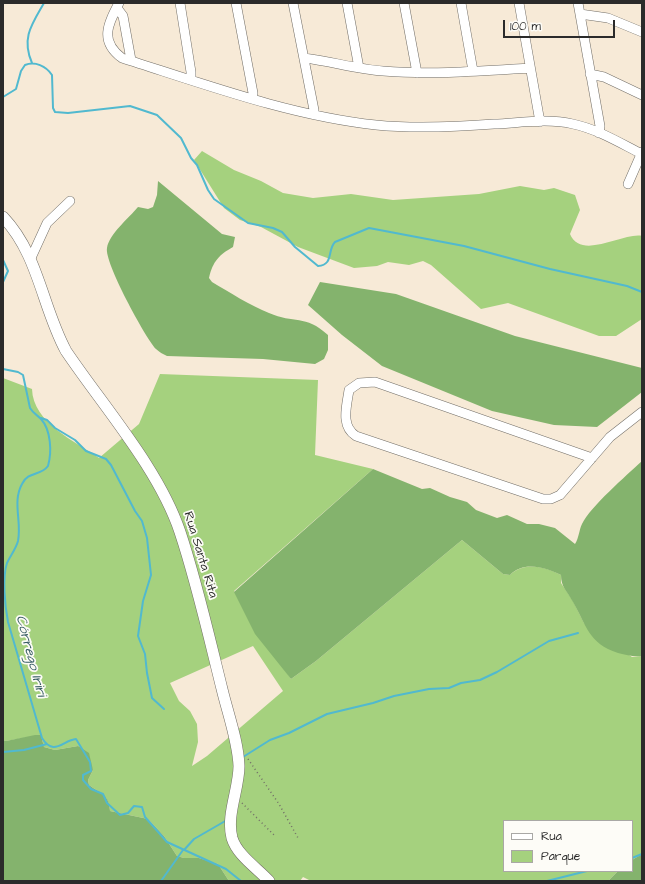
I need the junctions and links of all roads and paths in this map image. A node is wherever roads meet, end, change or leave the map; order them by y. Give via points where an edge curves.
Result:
1 (180, 3) edge
2 (236, 3) edge
3 (293, 3) edge
4 (347, 3) edge
5 (404, 3) edge
6 (461, 3) edge
7 (519, 3) edge
8 (578, 3) edge
9 (118, 5) edge
10 (580, 14) junction
11 (642, 32) edge
12 (304, 58) junction
13 (131, 60) junction
14 (359, 68) junction
15 (530, 68) junction
16 (473, 71) junction
17 (417, 73) junction
18 (590, 74) junction
19 (191, 79) junction
20 (642, 94) edge
21 (252, 98) junction
22 (313, 114) junction
23 (540, 122) junction
24 (599, 134) junction
25 (642, 153) edge
26 (628, 184) dead end
27 (70, 201) dead end
28 (3, 217) edge
29 (31, 258) junction
30 (642, 412) edge
31 (592, 458) junction
32 (236, 747) junction
33 (235, 796) junction
34 (274, 835) dead end
35 (298, 838) dead end
36 (269, 881) edge

1 - 19 street
2 - 21 street
3 - 12 street
4 - 14 street
5 - 17 street
6 - 16 street
7 - 15 street
8 - 10 street
9 - 13 street via 123,16
9 - 13 street via 108,26 109,40 118,54
10 - 11 street via 608,18
10 - 18 street
12 - 14 street
12 - 22 street
13 - 19 street
14 - 17 street
15 - 16 street
15 - 23 street
16 - 17 street
18 - 20 street via 604,77
18 - 24 street via 600,126
19 - 21 street
21 - 22 street
22 - 23 street via 362,123 419,127
23 - 24 street via 573,124
24 - 25 street
25 - 26 street
27 - 29 street via 47,223
28 - 29 street, Rua Santa Rita via 18,235
29 - 32 street, Rua Santa Rita via 61,342 151,473 170,508 184,547
30 - 31 street via 617,430
31 - 31 street via 560,495 543,499 356,436 346,423 349,390 359,383 374,382
32 - 33 street, Rua Santa Rita via 239,766
32 - 35 path via 242,750 279,804
33 - 34 path
33 - 36 street, Rua Santa Rita via 231,832 234,843

